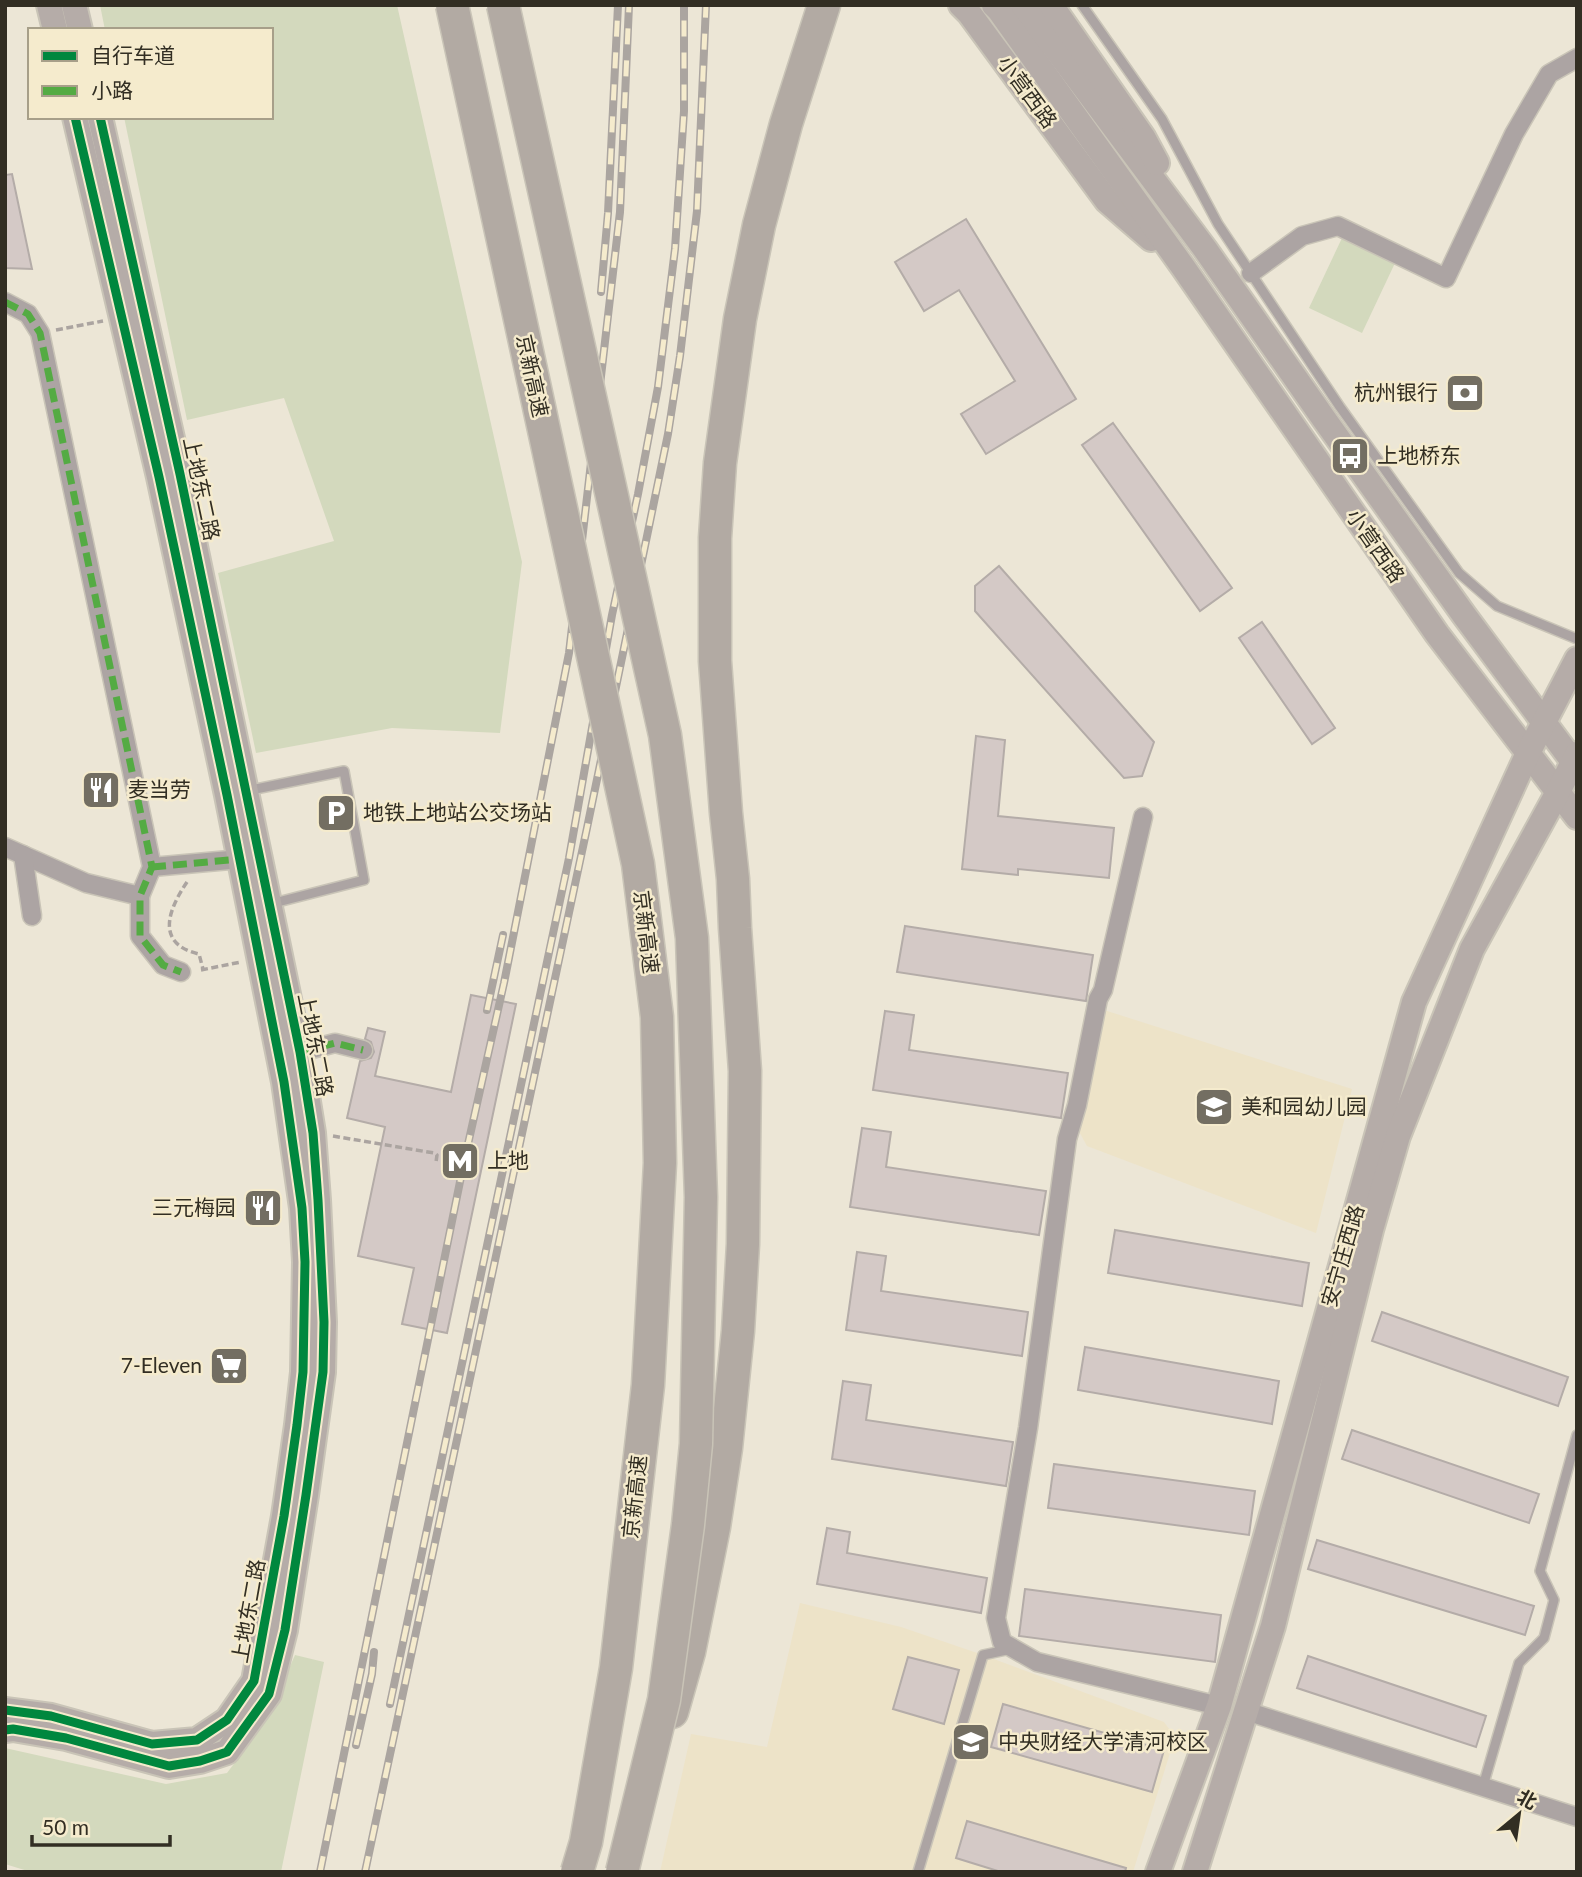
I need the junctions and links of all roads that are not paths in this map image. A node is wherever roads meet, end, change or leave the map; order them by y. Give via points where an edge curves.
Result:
1 (49, 5) edge
2 (74, 5) edge
3 (452, 5) edge
4 (503, 5) edge
5 (824, 5) edge
6 (961, 5) edge
7 (994, 5) edge
8 (1023, 5) edge
9 (1051, 5) edge
10 (1082, 5) edge
11 (55, 28) edge
12 (80, 28) edge
13 (1577, 58) edge
14 (75, 119) edge
15 (100, 119) edge
16 (1205, 249) junction
17 (1183, 267) junction
18 (1251, 273) junction
19 (5, 302) edge
20 (1332, 413) junction
21 (1577, 639) edge
22 (1577, 659) edge
23 (1544, 722) junction
24 (1528, 753) junction
25 (1576, 761) edge
26 (1558, 792) junction
27 (237, 793) junction
28 (1143, 817) dead end
29 (1577, 817) edge
30 (5, 847) edge
31 (23, 855) junction
32 (240, 859) junction
33 (152, 867) junction
34 (140, 896) junction
35 (260, 906) junction
36 (32, 916) dead end
37 (181, 972) road end
38 (363, 1050) dead end
39 (300, 1052) junction
40 (1577, 1436) edge
41 (1013, 1648) junction
42 (1219, 1706) junction
43 (5, 1710) edge
44 (1246, 1711) junction
45 (5, 1730) edge
46 (1483, 1787) junction
47 (1577, 1817) edge
48 (625, 1863) edge
49 (577, 1872) edge
50 (918, 1872) edge
51 (1158, 1872) edge
52 (1195, 1872) edge

1 - 11 street
2 - 12 street
3 - 49 highway, 京新高速, bridge via 638,864 657,1017 660,1163 648,1385 616,1668
4 - 48 highway, 京新高速, bridge via 665,735 692,938 701,1197 696,1444 664,1700
5 - 48 highway, bridge via 759,225 733,359 717,499 717,683 746,1071 743,1244 726,1448 689,1652
6 - 17 street, 小营西路 via 1107,201
7 - 17 street, 小营西路
8 - 16 street, 小营西路
9 - 16 street, 小营西路 via 1143,137
10 - 18 lane via 1163,119 1218,224
13 - 18 street via 1549,74 1514,134 1446,278 1338,226 1302,236
14 - 27 street, 上地东二路
15 - 27 street, 上地东二路 via 180,474
16 - 20 street, 小营西路
17 - 24 street, 小营西路 via 1437,634
18 - 20 lane
19 - 33 street via 28,314 40,333
20 - 21 lane via 1459,573 1497,606
20 - 23 street, 小营西路 via 1464,615
22 - 23 street, 安宁庄西路
23 - 24 street, 安宁庄西路
23 - 25 street, 小营西路
24 - 26 street, 小营西路
24 - 42 street, 安宁庄西路 via 1414,1002
25 - 26 street
26 - 29 street, 小营西路
26 - 44 street via 1472,949 1398,1136 1273,1626
27 - 32 street, 上地东二路
27 - 35 street, 上地东二路
27 - 35 lane via 344,771 364,880
28 - 41 street via 1067,1139 1028,1428 996,1618 1002,1642
30 - 31 street
31 - 34 street via 86,883
31 - 36 street
32 - 33 street
32 - 35 street, 上地东二路
33 - 34 street
34 - 37 street via 140,936 163,965
35 - 39 street, 上地东二路
35 - 43 street, 上地东二路 via 260,958 301,1196 304,1326 297,1425 254,1681 227,1720 197,1740 152,1744 51,1716
38 - 39 street via 335,1043
39 - 45 street, 上地东二路 via 313,1133 321,1238 323,1372 285,1630 269,1694 228,1752 169,1766 66,1738
40 - 46 lane via 1540,1571 1554,1600 1544,1639 1519,1663
41 - 42 street via 1037,1662
41 - 50 lane via 984,1655
42 - 51 street, 安宁庄西路
44 - 46 street
44 - 52 street
46 - 47 street

